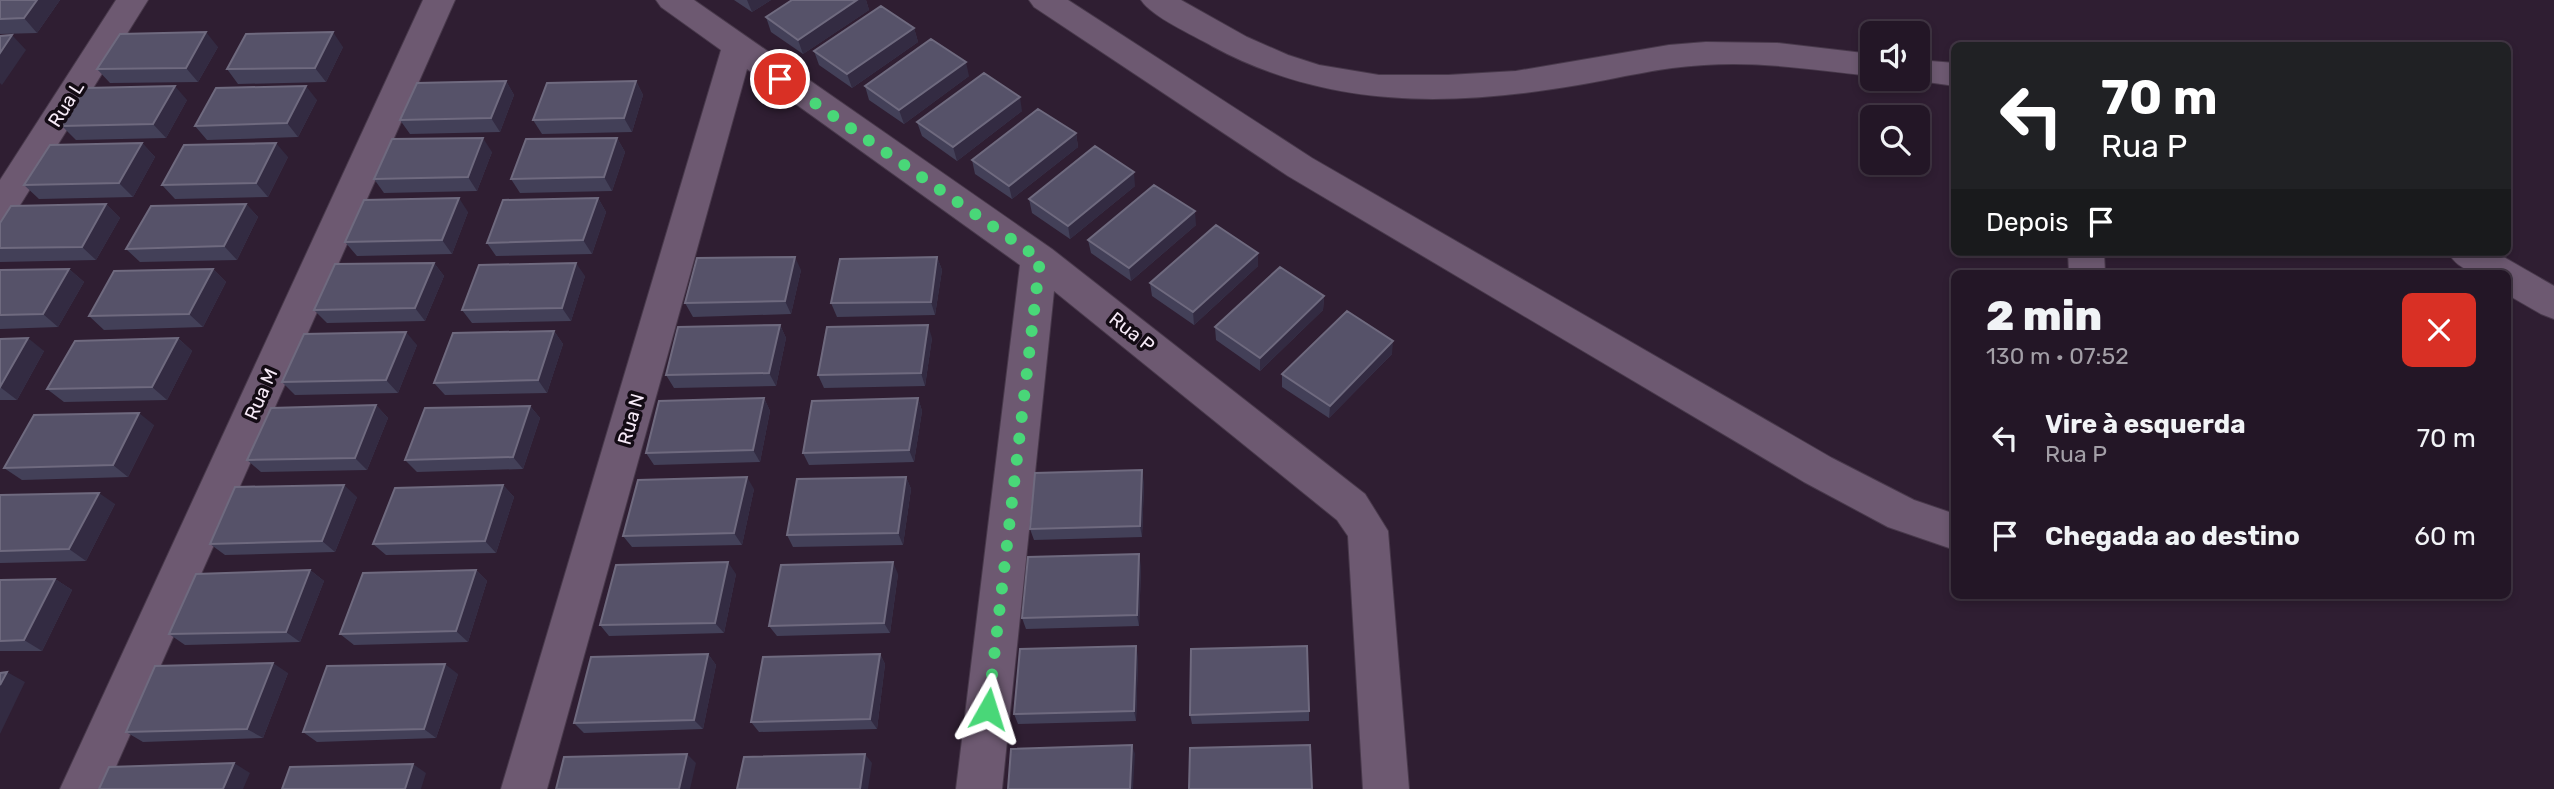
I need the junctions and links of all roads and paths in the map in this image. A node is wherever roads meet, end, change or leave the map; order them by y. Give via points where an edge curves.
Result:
1 (132, 0) edge
2 (439, 0) edge
3 (672, 0) edge
4 (1045, 0) edge
5 (1157, 0) edge
6 (737, 48) junction
7 (1860, 63) edge
8 (1930, 72) edge
9 (1951, 75) edge
10 (0, 209) edge
11 (2473, 256) edge
12 (1040, 259) junction
13 (2496, 270) edge
14 (2511, 279) edge
15 (2554, 304) edge
16 (1951, 531) edge
17 (83, 789) edge
18 (524, 789) edge
19 (979, 789) edge
20 (1386, 789) edge

1 - 10 street, Rua L
2 - 17 street, Rua M
3 - 6 street, Rua P
4 - 16 street via 1300,167 1818,470 1902,514
5 - 7 street via 1282,66 1368,85 1518,83 1680,55 1721,53 1783,53
6 - 12 street, Rua P
6 - 18 street, Rua N
8 - 9 street
11 - 13 street
12 - 19 street
12 - 20 street, Rua P via 1324,483 1351,507 1368,531
14 - 15 street

